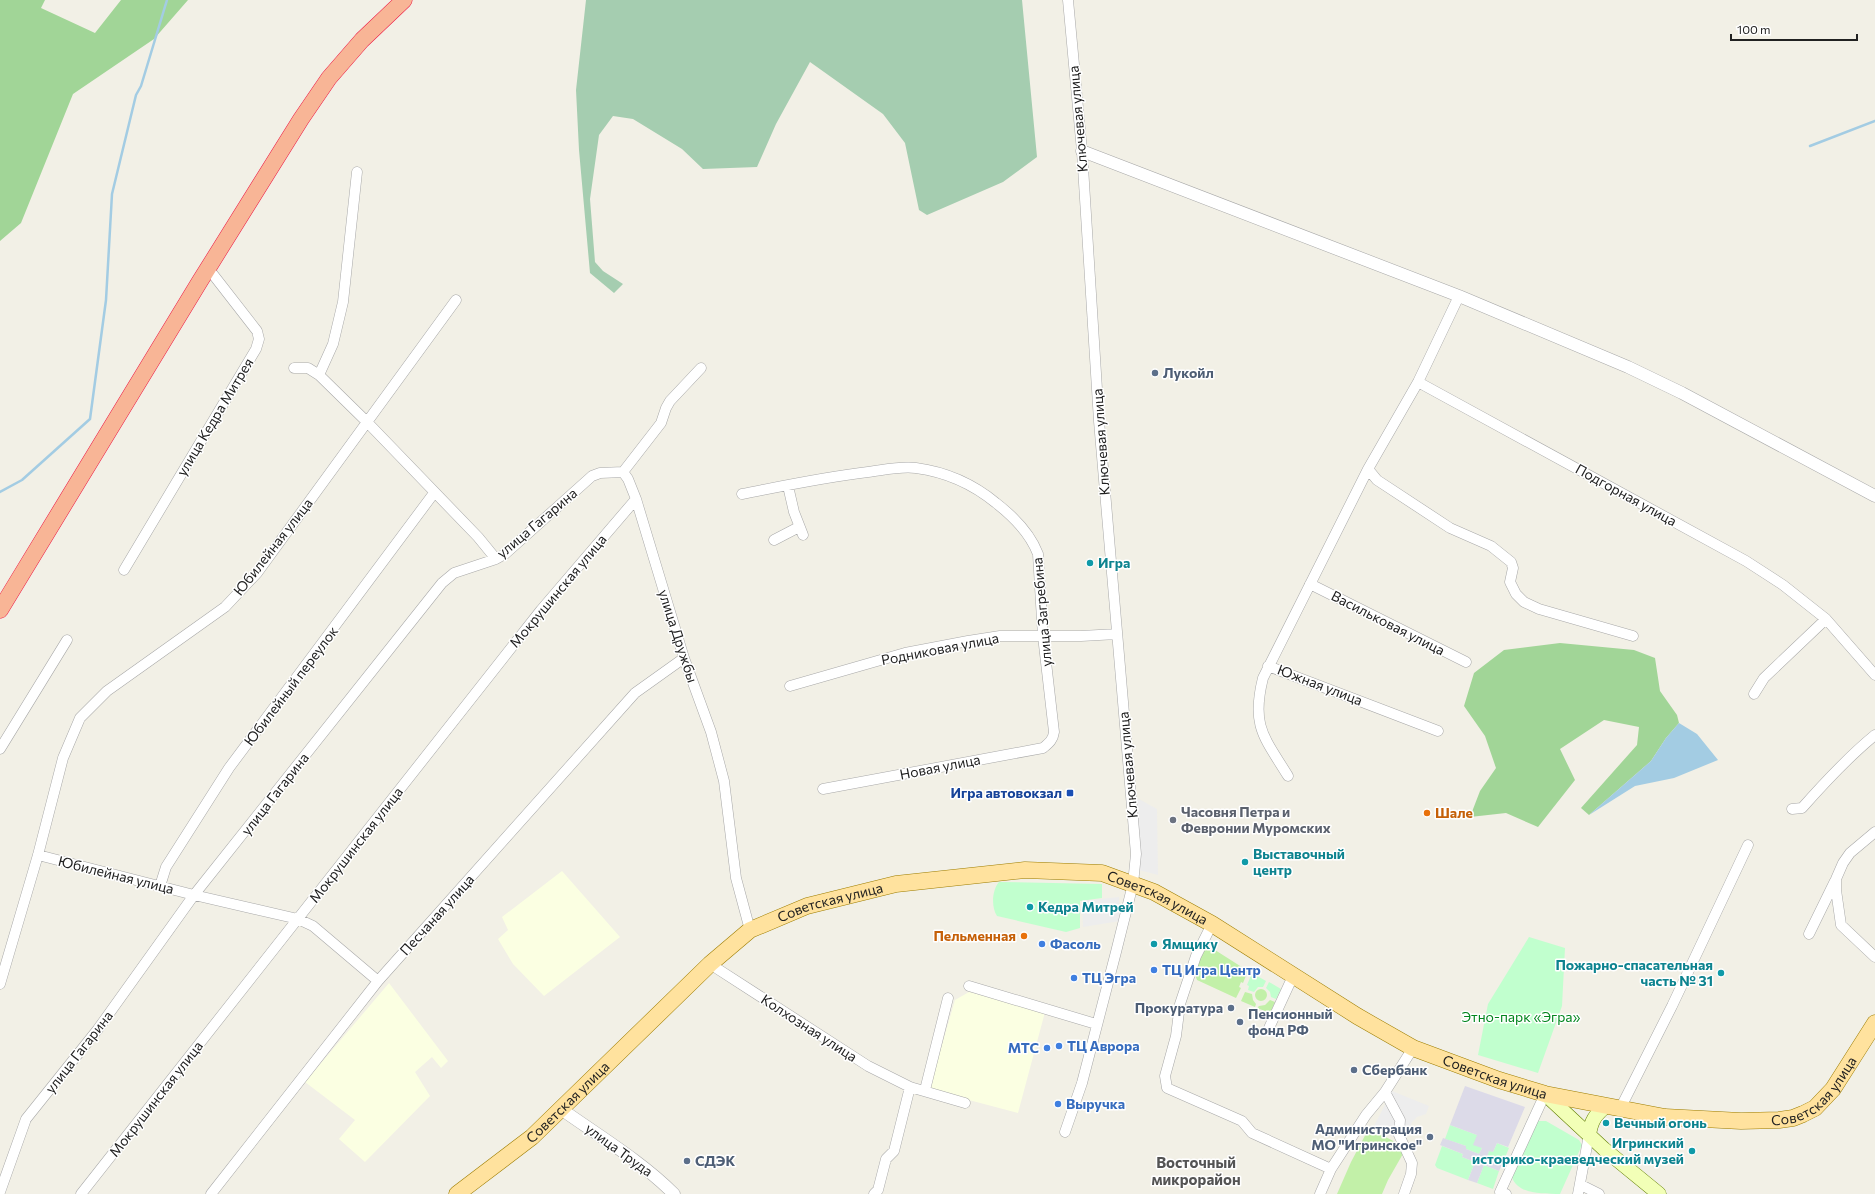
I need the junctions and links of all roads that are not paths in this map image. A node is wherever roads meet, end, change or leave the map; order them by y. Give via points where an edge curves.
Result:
1 (404, 0) edge
2 (1068, 0) edge
3 (1082, 151) junction
4 (357, 172) dead end
5 (208, 268) junction
6 (1458, 296) junction
7 (456, 300) dead end
8 (294, 368) dead end
9 (701, 368) dead end
10 (319, 375) junction
11 (1418, 382) junction
12 (367, 422) junction
13 (1368, 469) junction
14 (623, 472) junction
15 (788, 486) junction
16 (434, 493) junction
17 (742, 494) dead end
18 (1875, 496) edge
19 (636, 499) junction
20 (774, 540) dead end
21 (496, 559) junction
22 (124, 570) dead end
23 (1310, 584) junction
24 (0, 610) edge
25 (1826, 619) junction
26 (1117, 634) junction
27 (1043, 636) junction
28 (1633, 636) dead end
29 (67, 640) dead end
30 (684, 658) junction
31 (1466, 662) dead end
32 (1268, 666) junction
33 (1875, 675) edge
34 (790, 686) dead end
35 (1754, 694) dead end
36 (1438, 731) dead end
37 (1875, 735) edge
38 (1053, 738) joint
39 (0, 749) edge
40 (1288, 776) dead end
41 (824, 789) dead end
42 (1792, 809) dead end
43 (1875, 832) edge
44 (1748, 845) dead end
45 (38, 855) junction
46 (1836, 879) junction
47 (1133, 884) junction
48 (160, 886) junction
49 (194, 895) junction
50 (298, 919) junction
51 (1212, 924) junction
52 (750, 930) junction
53 (1809, 934) dead end
54 (1875, 957) edge
55 (710, 964) junction
56 (1293, 976) junction
57 (378, 982) junction
58 (0, 984) edge
59 (969, 986) dead end
60 (948, 998) dead end
61 (1875, 1023) edge
62 (1096, 1024) junction
63 (1269, 1028) dead end
64 (1413, 1048) junction
65 (910, 1087) junction
66 (925, 1090) junction
67 (1386, 1092) junction
68 (1545, 1094) junction
69 (966, 1103) dead end
70 (1613, 1107) junction
71 (561, 1109) junction
72 (1065, 1132) dead end
73 (1589, 1135) junction
74 (1331, 1170) junction
75 (1579, 1190) edge
76 (0, 1192) edge
77 (80, 1194) edge
78 (211, 1194) edge
79 (457, 1194) edge
80 (674, 1194) edge
81 (874, 1194) edge
82 (1320, 1194) edge
83 (1404, 1194) edge
84 (1506, 1194) edge
85 (1599, 1194) edge
86 (1659, 1194) edge

1 - 5 highway via 362,40 329,78
2 - 3 street, Ключевая улица
3 - 6 street
3 - 26 street, Ключевая улица via 1099,421
4 - 10 street via 343,302 333,344
5 - 22 street, улица Кедра Митрея via 258,331 257,344
5 - 24 highway
6 - 11 street
6 - 18 street via 1628,367
7 - 12 street, Юбилейная улица
8 - 10 street via 308,368
9 - 14 street via 670,401 661,423
10 - 12 street
11 - 13 street
11 - 25 street, Подгорная улица via 1746,561 1784,585
12 - 16 street
12 - 45 street, Юбилейная улица via 240,593 212,617 107,691 80,718 63,758
13 - 23 street
13 - 28 street via 1377,480 1390,489 1450,528 1491,546 1511,562 1513,568 1510,582 1524,602 1539,609
14 - 19 street, улица Дружбы
14 - 21 street, улица Гагарина via 592,476
15 - 17 street, улица Загребина
15 - 20 street via 801,531
15 - 27 street, улица Загребина via 904,467 954,477 972,486 1006,510 1033,542 1038,554
16 - 21 street
16 - 48 street, Юбилейный переулок via 229,768 172,856
19 - 30 street, улица Дружбы
19 - 50 street, Мокрушинская улица via 541,610
21 - 49 street, улица Гагарина via 454,573 442,583
23 - 31 street, Васильковая улица
23 - 32 street
25 - 33 street, Подгорная улица
25 - 35 street via 1764,678
26 - 27 street, Родниковая улица
26 - 47 street, Ключевая улица via 1136,854
27 - 34 street, Родниковая улица via 1000,636 905,653
27 - 38 street, улица Загребина
29 - 39 street
30 - 52 street, улица Дружбы via 711,732 724,781 736,878
30 - 57 street, Песчаная улица via 635,693
32 - 36 street, Южная улица
32 - 40 street, Южная улица via 1258,697 1259,726
37 - 42 street via 1859,748 1802,808
38 - 41 street, Новая улица via 1043,748
43 - 46 street via 1850,853
44 - 70 street via 1672,1006
45 - 48 street, Юбилейная улица
45 - 58 street, Юбилейная улица
46 - 53 street
46 - 54 street via 1841,925
47 - 51 main road, Советская улица via 1154,892
47 - 52 main road, Советская улица via 1102,873 1025,870 896,884 807,906
47 - 62 street
48 - 49 street, Юбилейная улица
49 - 50 street, Юбилейная улица
49 - 76 street, улица Гагарина via 98,1029 26,1119
50 - 57 street, Юбилейная улица via 313,926
50 - 77 street, Мокрушинская улица
51 - 56 main road, Советская улица
51 - 74 street via 1196,956 1180,1004 1176,1036 1166,1076 1167,1088 1242,1121 1252,1133
52 - 55 main road, Советская улица
55 - 65 street, Колхозная улица via 868,1066
55 - 71 main road, Советская улица
56 - 63 street
56 - 64 main road, Советская улица
57 - 78 street, Песчаная улица
59 - 62 street
60 - 66 street
61 - 70 main road, Советская улица via 1833,1089 1815,1108 1793,1118 1703,1120 1665,1117
62 - 72 street via 1082,1083
64 - 67 street
64 - 68 main road, Советская улица
65 - 66 street, Колхозная улица
65 - 81 street via 894,1151 886,1159 878,1190
66 - 69 street, Колхозная улица
67 - 74 street via 1366,1115
67 - 83 street via 1400,1120 1399,1135 1412,1163
68 - 70 main road, Советская улица
68 - 73 main road
68 - 84 street via 1500,1192
70 - 73 main road via 1596,1114
71 - 79 main road, Советская улица via 532,1137
71 - 80 street, улица Труда via 620,1150
73 - 75 street
73 - 86 main road
74 - 82 street
75 - 85 street

